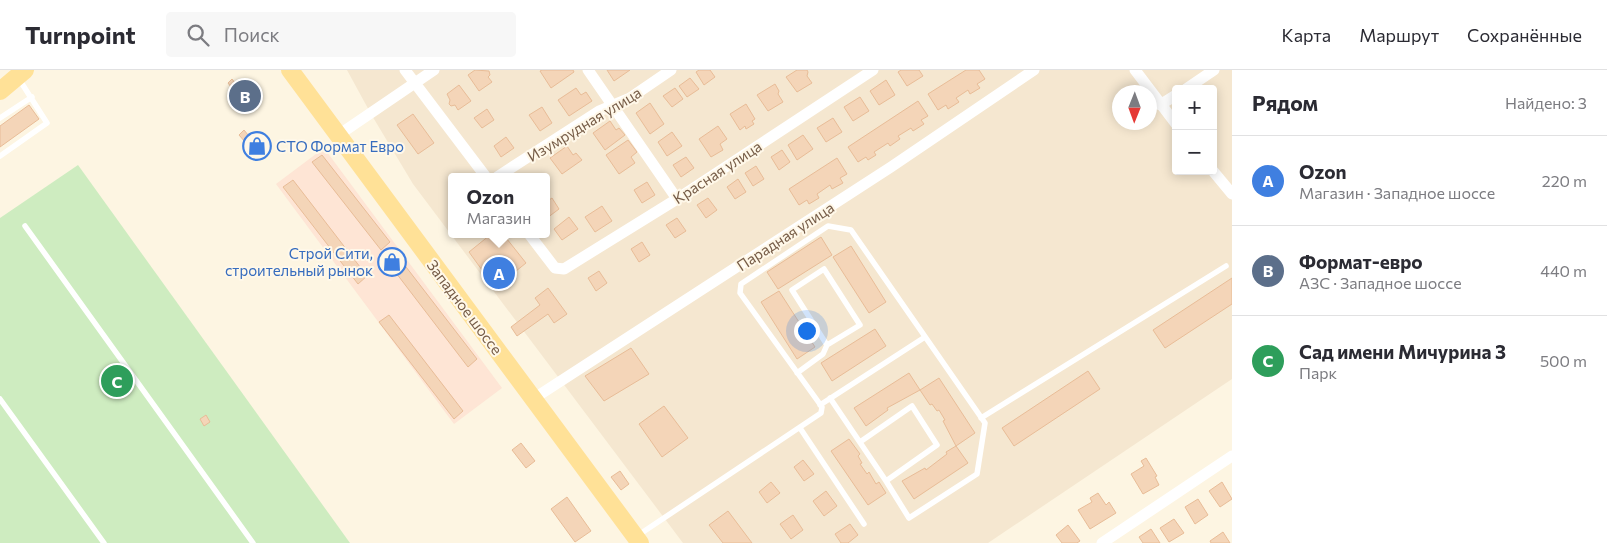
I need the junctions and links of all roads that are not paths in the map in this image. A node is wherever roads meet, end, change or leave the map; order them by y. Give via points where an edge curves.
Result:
1 (290, 70) edge
2 (405, 70) edge
3 (434, 70) edge
4 (588, 70) edge
5 (671, 70) edge
6 (873, 70) edge
7 (1034, 70) edge
8 (1135, 70) edge
9 (1214, 70) edge
10 (21, 73) edge
11 (415, 83) junction
12 (1192, 85) edge
13 (0, 91) edge
14 (32, 97) junction
15 (1172, 98) edge
16 (1160, 105) junction
17 (613, 106) junction
18 (0, 118) edge
19 (1172, 119) edge
20 (338, 136) junction
21 (0, 156) edge
22 (483, 173) edge
23 (503, 173) edge
24 (1216, 175) edge
25 (1232, 194) edge
26 (677, 199) junction
27 (25, 226) dead end
28 (532, 238) edge
29 (1226, 266) dead end
30 (925, 336) junction
31 (826, 345) junction
32 (797, 373) junction
33 (830, 398) junction
34 (0, 399) edge
35 (533, 399) junction
36 (820, 405) junction
37 (981, 418) junction
38 (800, 428) junction
39 (860, 442) junction
40 (1232, 456) edge
41 (886, 481) junction
42 (864, 524) dead end
43 (638, 540) edge
44 (104, 543) edge
45 (254, 543) edge
46 (1102, 543) edge

1 - 20 main road, Западное шоссе
2 - 11 street
3 - 11 street
4 - 17 street
5 - 17 street, Изумрудная улица
6 - 26 street, Красная улица
7 - 35 street, Парадная улица via 892,167
8 - 16 street
9 - 12 street
10 - 13 main road
10 - 14 lane
11 - 20 street
11 - 22 street
14 - 18 lane
14 - 21 lane via 46,124
15 - 16 street
16 - 19 street
17 - 23 street, Изумрудная улица via 599,111
17 - 26 street
20 - 35 main road, Западное шоссе
24 - 25 street
26 - 28 street, Красная улица via 560,270 552,265
27 - 45 lane
29 - 37 lane
30 - 32 lane via 851,230 828,226 742,284 740,293
30 - 33 lane
30 - 37 lane
31 - 31 lane via 860,325 824,269 792,290
31 - 32 lane via 823,354
32 - 36 lane
33 - 36 lane
33 - 39 lane
34 - 44 lane
35 - 43 main road, Западное шоссе
36 - 38 lane via 821,413
37 - 41 lane via 985,423 977,474 909,518
38 - 42 lane
38 - 43 lane
39 - 41 lane
39 - 41 lane via 912,406 937,445
40 - 46 street

